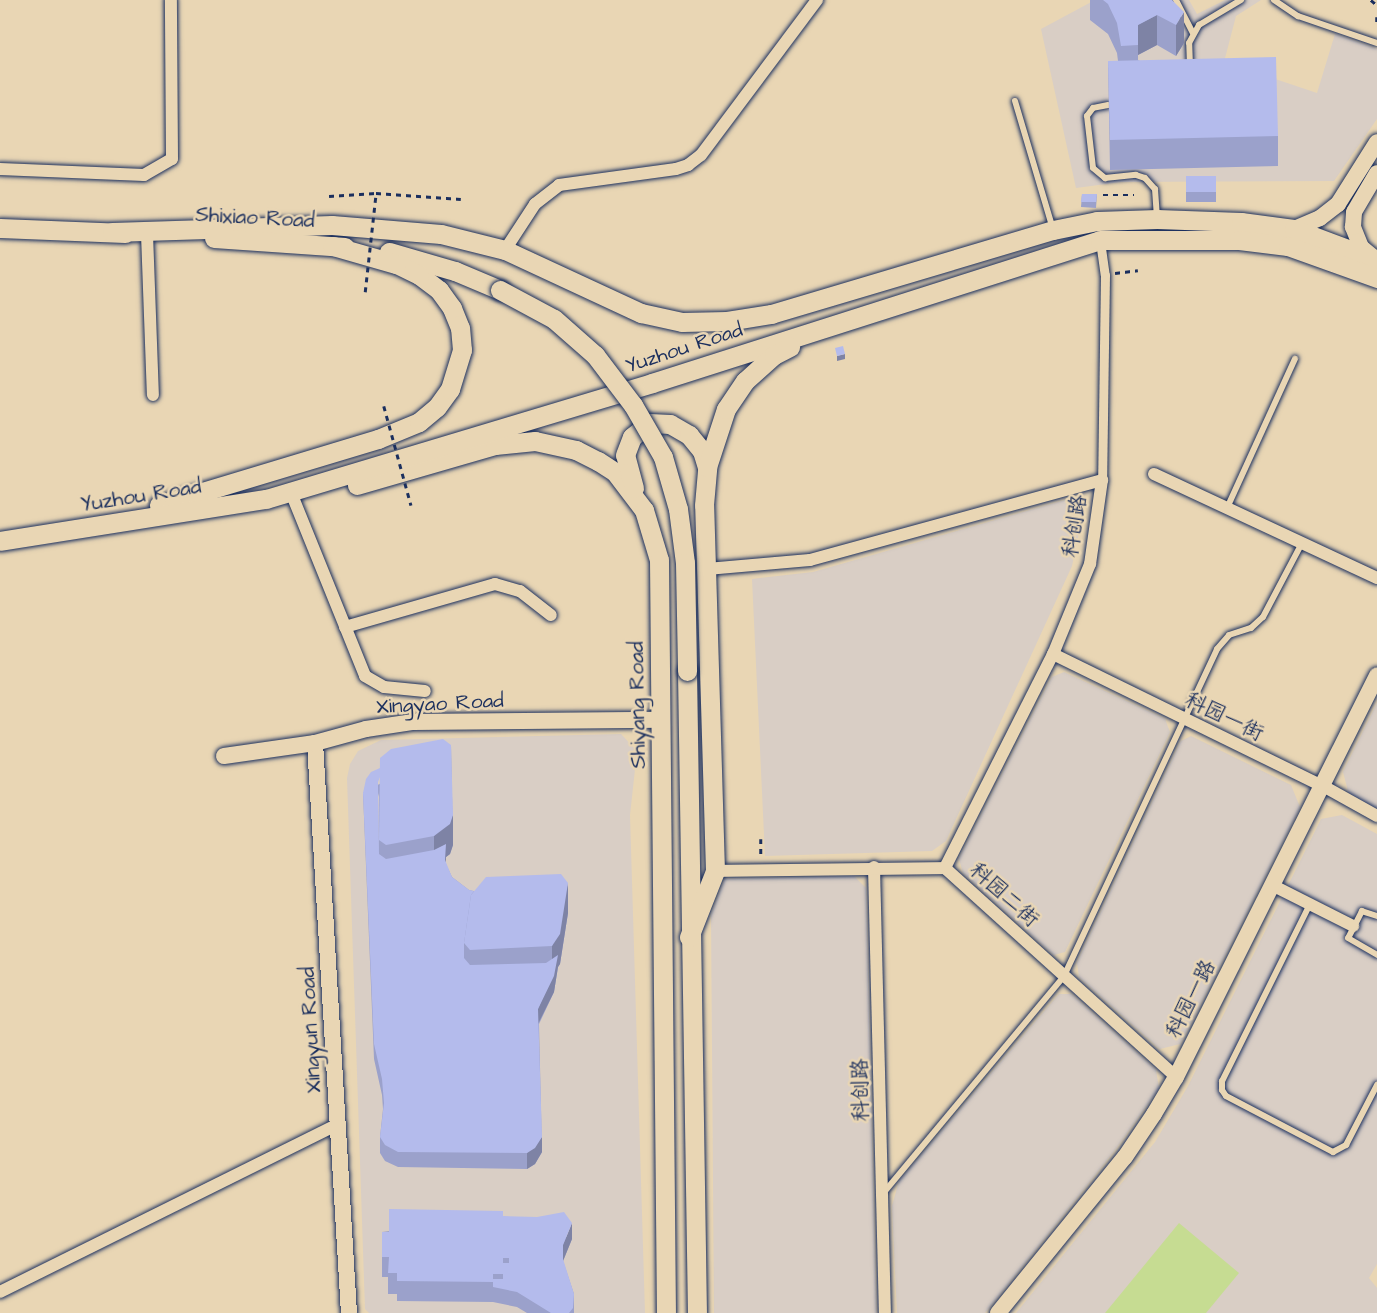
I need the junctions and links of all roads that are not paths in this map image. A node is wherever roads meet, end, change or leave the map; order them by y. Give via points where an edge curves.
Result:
1 (171, 0) edge
2 (817, 0) edge
3 (1176, 0) edge
4 (1241, 0) edge
5 (1274, 0) edge
6 (1193, 33) junction
7 (1377, 43) edge
8 (1191, 80) edge
9 (1015, 101) dead end
10 (1108, 105) edge
11 (1377, 142) edge
12 (0, 169) edge
13 (1377, 173) edge
14 (1338, 204) junction
15 (1354, 212) junction
16 (1157, 219) junction
17 (0, 228) edge
18 (1294, 229) junction
19 (1053, 230) junction
20 (112, 232) junction
21 (147, 234) junction
22 (1100, 240) junction
23 (333, 246) junction
24 (505, 250) junction
25 (1377, 266) edge
26 (827, 326) junction
27 (1295, 359) dead end
28 (153, 395) dead end
29 (706, 467) junction
30 (1154, 474) dead end
31 (1102, 480) junction
32 (292, 495) junction
33 (266, 499) junction
34 (1227, 509) junction
35 (644, 510) junction
36 (71, 530) junction
37 (0, 541) edge
38 (1302, 544) junction
39 (707, 569) junction
40 (1377, 578) edge
41 (551, 615) dead end
42 (345, 627) junction
43 (1053, 654) junction
44 (1377, 676) edge
45 (425, 691) dead end
46 (1185, 719) junction
47 (661, 720) junction
48 (315, 744) junction
49 (224, 756) dead end
50 (1323, 786) junction
51 (1377, 817) edge
52 (874, 867) junction
53 (945, 868) junction
54 (715, 871) junction
55 (1272, 885) junction
56 (1310, 904) junction
57 (1377, 916) edge
58 (1353, 926) junction
59 (689, 937) junction
60 (1377, 955) edge
61 (1064, 976) junction
62 (1176, 1077) junction
63 (1377, 1085) edge
64 (337, 1125) junction
65 (882, 1194) junction
66 (0, 1292) edge
67 (349, 1313) edge
68 (666, 1313) edge
69 (697, 1313) edge
70 (885, 1313) edge
71 (999, 1313) edge

1 - 12 street via 172,159 144,175
2 - 24 street via 701,155 688,165 559,185 535,204
3 - 6 lane
4 - 6 lane via 1207,18
5 - 7 lane via 1298,16
6 - 8 lane via 1188,52
9 - 19 lane
10 - 16 lane via 1093,108 1087,116 1093,168 1105,178 1145,178 1155,189
11 - 14 street
13 - 15 street
14 - 15 street via 1343,214
14 - 18 street
15 - 25 street via 1355,236
16 - 18 main road, Yuzhou Road
16 - 19 main road, Yuzhou Road via 1097,221
17 - 20 main road, Shixiao Road
18 - 25 main road, Yuzhou Road
19 - 24 main road, Yuzhou Road via 771,314 727,321 682,322 641,313
20 - 21 main road, Shixiao Road
20 - 24 main road, Yuzhou Road via 332,225 441,234
21 - 23 main road, Shixiao Road
21 - 28 street
22 - 25 main road, Yuzhou Road via 1239,240
22 - 26 main road, Yuzhou Road
22 - 31 street via 1105,275
23 - 36 main road via 419,275 439,290 452,308 462,350 450,389 437,407 419,422 378,439
23 - 59 main road, Shixiao Road, bridge via 403,254 500,290 554,319 595,355 633,405 663,457 678,509 685,563
26 - 29 main road via 774,355 745,381 726,409
26 - 33 main road, Yuzhou Road
27 - 34 lane
29 - 35 main road via 696,442 679,428 658,422 639,429 628,446 626,466
29 - 39 main road
30 - 34 street
31 - 39 street, 科创路 via 810,560
31 - 43 street, 科创路 via 1090,564
32 - 33 main road, Shiyang Road
32 - 35 main road, Shiyang Road via 359,485 495,445 535,441 576,450 598,461 615,472
32 - 42 street
33 - 36 main road, Yuzhou Road
34 - 38 street
35 - 47 main road, Shiyang Road via 659,560
36 - 37 main road, Yuzhou Road
38 - 40 street
38 - 46 lane via 1263,617 1251,628 1229,635 1217,649
39 - 54 main road
41 - 42 street via 520,591 495,584
42 - 45 street via 365,676 384,687
43 - 46 street, 科园一街
43 - 53 street, 科创路
44 - 50 street, 科园一路
46 - 50 street, 科园一街
46 - 61 lane
47 - 48 street, Xingyao Road via 413,722
47 - 68 main road, Shiyang Road
48 - 49 street, Xingyao Road
48 - 64 street, Xingyun Road
50 - 51 street, 科园一街
50 - 55 street, 科园一路
52 - 53 street, 科园二街
52 - 54 street, 科园二街
52 - 65 street, 科创路
53 - 61 street, 科园二街
54 - 59 main road
55 - 56 street
55 - 62 street, 科园一路
56 - 58 street
56 - 63 lane via 1222,1081 1222,1090 1226,1097 1333,1152 1346,1145
57 - 58 lane via 1362,911
58 - 60 lane via 1351,942
59 - 69 main road
61 - 62 street, 科园二街
61 - 65 lane
62 - 71 street, 科园一路 via 1125,1157
64 - 66 street
64 - 67 street, Xingyun Road
65 - 70 street, 科创路

